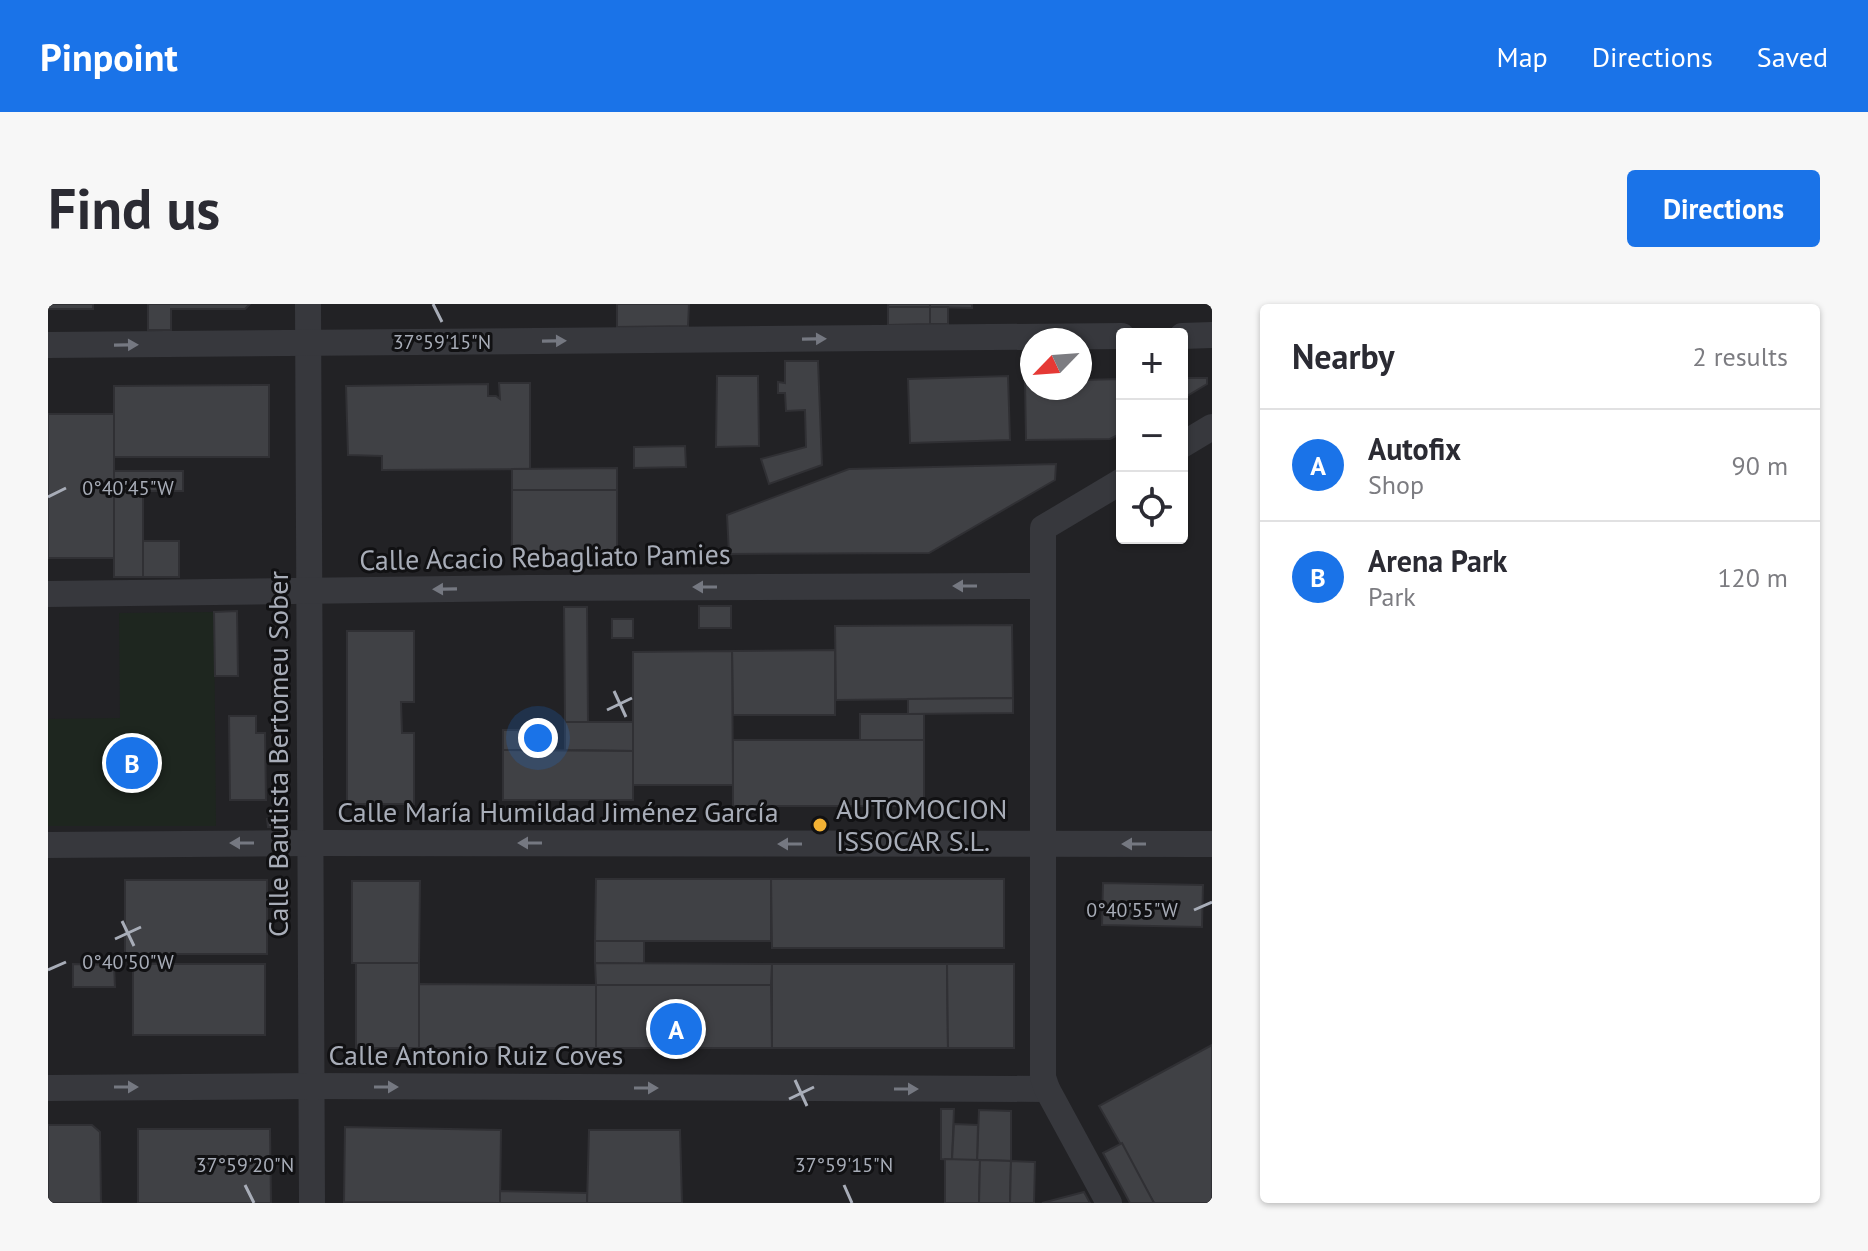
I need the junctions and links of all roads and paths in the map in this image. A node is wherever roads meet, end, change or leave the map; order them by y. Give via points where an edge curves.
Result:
1 (308, 304) edge
2 (1212, 335) edge
3 (1116, 336) edge
4 (1188, 336) edge
5 (308, 343) junction
6 (48, 345) edge
7 (1212, 427) edge
8 (1188, 441) edge
9 (1116, 485) edge
10 (1043, 586) junction
11 (309, 592) junction
12 (48, 594) edge
13 (310, 843) junction
14 (1212, 844) edge
15 (48, 845) edge
16 (1043, 845) junction
17 (311, 1086) junction
18 (48, 1088) edge
19 (1047, 1089) junction
20 (312, 1203) edge
21 (1109, 1203) edge

1 - 5 street, Calle Bautista Bertomeu Sober
2 - 4 street
5 -> 3 street
6 -> 5 street
5 - 11 street, Calle Bautista Bertomeu Sober
7 - 8 street
9 - 10 street via 1043,528
10 -> 11 street, Calle Acacio Rebagliato Pamies
10 - 16 street
11 - 12 street, Calle Acacio Rebagliato Pamies
11 - 13 street, Calle Bautista Bertomeu Sober
13 -> 15 street, Calle María Humildad Jiménez García
16 -> 13 street, Calle María Humildad Jiménez García
13 - 17 street, Calle Bautista Bertomeu Sober
14 -> 16 street, Calle María Humildad Jiménez García
16 - 19 street
18 -> 17 street, Calle Antonio Ruiz Coves
17 -> 19 street, Calle Antonio Ruiz Coves
17 - 20 street, Calle Bautista Bertomeu Sober
19 - 21 street

